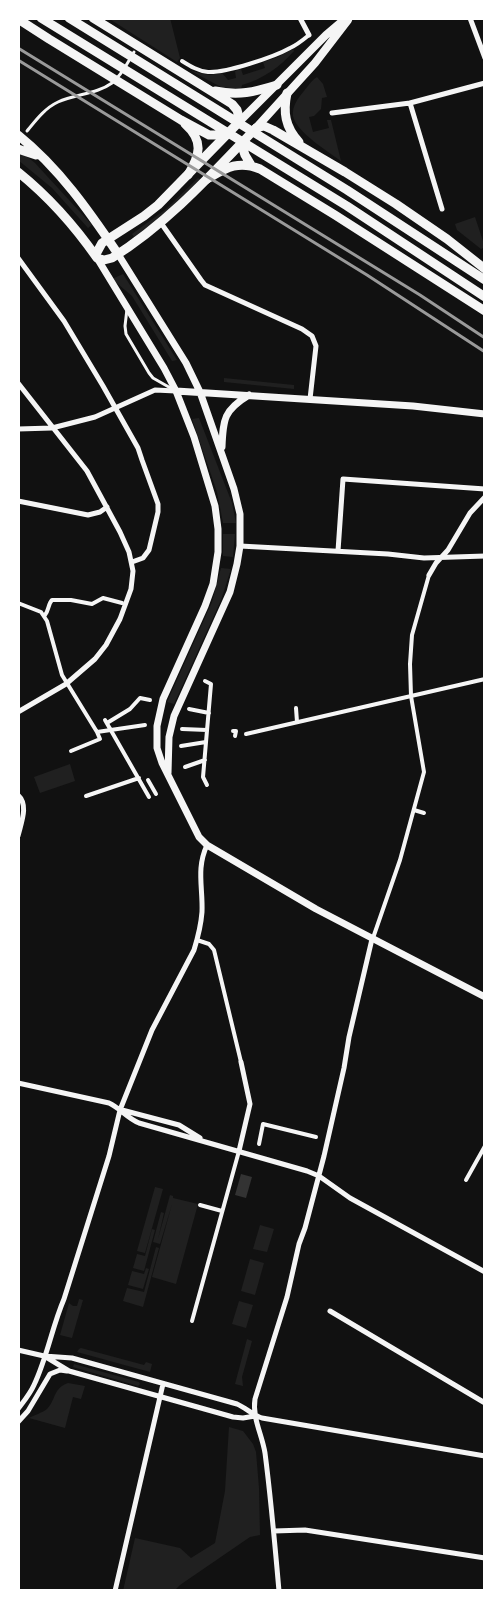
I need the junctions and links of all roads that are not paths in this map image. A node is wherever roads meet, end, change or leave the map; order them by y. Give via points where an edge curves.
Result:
1 (41, 18) edge
2 (69, 18) edge
3 (93, 18) edge
4 (300, 18) edge
5 (348, 18) edge
6 (470, 18) edge
7 (18, 19) edge
8 (309, 35) joint
9 (134, 52) dead end
10 (485, 58) edge
11 (182, 61) dead end
12 (485, 83) edge
13 (277, 85) junction
14 (209, 89) junction
15 (287, 93) junction
16 (410, 103) junction
17 (332, 113) dead end
18 (181, 120) junction
19 (240, 126) junction
20 (256, 128) junction
21 (22, 133) edge
22 (226, 135) junction
23 (241, 143) junction
24 (305, 147) junction
25 (18, 149) edge
26 (41, 156) junction
27 (251, 165) junction
28 (18, 172) edge
29 (188, 175) junction
30 (207, 179) junction
31 (442, 209) dead end
32 (161, 223) junction
33 (108, 239) junction
34 (118, 254) junction
35 (18, 258) edge
36 (97, 258) junction
37 (485, 269) edge
38 (485, 280) edge
39 (485, 297) edge
40 (127, 307) junction
41 (485, 311) edge
42 (18, 383) edge
43 (176, 391) junction
44 (200, 392) junction
45 (249, 395) junction
46 (310, 399) junction
47 (115, 409) junction
48 (485, 414) edge
49 (52, 428) junction
50 (18, 429) edge
51 (221, 452) junction
52 (485, 489) edge
53 (485, 496) edge
54 (18, 501) edge
55 (107, 507) junction
56 (240, 546) junction
57 (338, 551) junction
58 (485, 556) edge
59 (440, 558) junction
60 (132, 562) junction
61 (429, 575) joint
62 (18, 603) edge
63 (122, 603) dead end
64 (45, 615) junction
65 (485, 679) edge
66 (205, 681) dead end
67 (66, 684) junction
68 (411, 696) junction
69 (150, 700) dead end
70 (296, 708) dead end
71 (189, 709) dead end
72 (18, 712) edge
73 (208, 713) junction
74 (297, 722) junction
75 (145, 725) dead end
76 (183, 729) dead end
77 (112, 730) junction
78 (207, 730) junction
79 (97, 732) junction
80 (246, 734) dead end
81 (206, 742) junction
82 (181, 746) dead end
83 (71, 751) dead end
84 (204, 760) junction
85 (185, 767) dead end
86 (168, 773) junction
87 (140, 781) junction
88 (207, 785) dead end
89 (156, 794) dead end
90 (18, 795) edge
91 (86, 796) dead end
92 (149, 797) dead end
93 (21, 810) edge
94 (414, 810) junction
95 (424, 813) dead end
96 (18, 836) edge
97 (207, 845) junction
98 (372, 939) junction
99 (197, 940) junction
100 (485, 997) edge
101 (241, 1062) joint
102 (18, 1083) edge
103 (120, 1110) junction
104 (316, 1137) dead end
105 (259, 1144) dead end
106 (485, 1146) edge
107 (239, 1151) junction
108 (319, 1176) junction
109 (466, 1180) dead end
110 (200, 1205) dead end
111 (222, 1211) junction
112 (485, 1272) edge
113 (330, 1311) dead end
114 (192, 1321) dead end
115 (18, 1350) edge
116 (44, 1356) junction
117 (69, 1371) junction
118 (163, 1384) junction
119 (159, 1397) junction
120 (485, 1403) edge
121 (18, 1409) edge
122 (255, 1416) junction
123 (18, 1422) edge
124 (485, 1456) edge
125 (274, 1531) junction
126 (485, 1558) edge
127 (116, 1591) edge
128 (279, 1591) edge

1 - 39 main road via 291,171
2 - 38 main road
3 - 14 main road
4 - 8 street
5 - 13 main road
5 - 15 main road
6 - 10 street
7 - 18 main road
8 - 11 street via 278,54 229,70 208,72
9 - 21 lane via 117,79 98,90 59,101
12 - 16 street
13 - 14 main road via 243,94
13 - 19 main road
14 - 19 main road via 235,107
15 - 20 main road
15 - 24 main road via 286,120 291,133
16 - 17 street
16 - 31 street
18 - 22 main road via 209,135
18 - 29 main road via 197,143 198,155
19 - 20 main road
19 - 22 main road
19 - 23 main road
20 - 23 main road
20 - 24 main road via 267,127
21 - 26 main road
22 - 29 main road
23 - 27 main road
23 - 30 main road
24 - 37 main road via 422,222
25 - 26 main road
26 - 33 main road
27 - 30 main road via 233,166
27 - 41 main road
28 - 36 main road via 59,210
29 - 33 main road via 144,216
30 - 32 main road
32 - 34 main road
32 - 46 street via 205,285 312,336 316,346
33 - 34 main road
33 - 36 main road via 98,248
34 - 36 main road via 107,260
34 - 44 street
35 - 47 street via 64,321
36 - 40 street
40 - 43 street
40 - 43 lane via 126,334 148,373
42 - 49 street
43 - 44 street
43 - 47 street via 155,390
43 - 86 street via 213,498 219,540 213,584 162,703 157,748
44 - 45 street
44 - 51 street
45 - 46 street
45 - 51 street via 227,414
46 - 48 street
47 - 49 street
47 - 60 street via 138,448 158,508 149,550
49 - 50 street
49 - 55 street via 87,471
51 - 56 street via 240,514
52 - 57 street via 343,479
53 - 59 street
54 - 55 street via 88,515
55 - 60 street
56 - 57 street
56 - 86 street via 230,592 174,716
57 - 59 street
58 - 59 street
59 - 61 street
60 - 67 street via 128,598 112,636 95,659
61 - 68 street via 412,635
62 - 64 street
63 - 64 street via 103,598 92,604 52,600
64 - 67 street
65 - 68 street
66 - 73 street via 211,684
67 - 72 street
67 - 79 street
68 - 74 street
68 - 94 street via 424,772
69 - 77 street via 140,698 130,709 106,722
70 - 74 street
71 - 73 street
73 - 78 street
74 - 80 street
75 - 77 street
76 - 78 street
77 - 79 street
77 - 87 street
78 - 81 street
79 - 83 street via 100,739
81 - 82 street
81 - 84 street
84 - 85 street
84 - 88 street via 203,777
86 - 97 street via 199,837
87 - 89 street via 150,779
87 - 91 street
87 - 92 street
90 - 93 street via 23,802
93 - 96 street
94 - 95 street
94 - 98 street
97 - 98 street
97 - 99 street via 200,869 202,914
98 - 100 street
98 - 108 street
99 - 101 street via 214,950
99 - 103 street via 148,1038
101 - 107 street via 250,1104
102 - 103 street via 109,1103
103 - 107 street via 139,1123
103 - 116 street via 109,1156
104 - 105 street via 263,1124
106 - 109 street
107 - 108 street
107 - 111 street
108 - 112 street via 350,1198
108 - 122 street via 287,1297 256,1393
110 - 111 street
111 - 114 street
113 - 120 street
115 - 116 street
116 - 117 street
116 - 118 street via 72,1358
116 - 121 street via 33,1387
117 - 119 street
117 - 123 street via 50,1374
118 - 119 street
118 - 122 street via 237,1404
119 - 122 street via 233,1418
119 - 127 street
122 - 124 street
122 - 125 street via 264,1448
125 - 126 street via 305,1530
125 - 128 street

